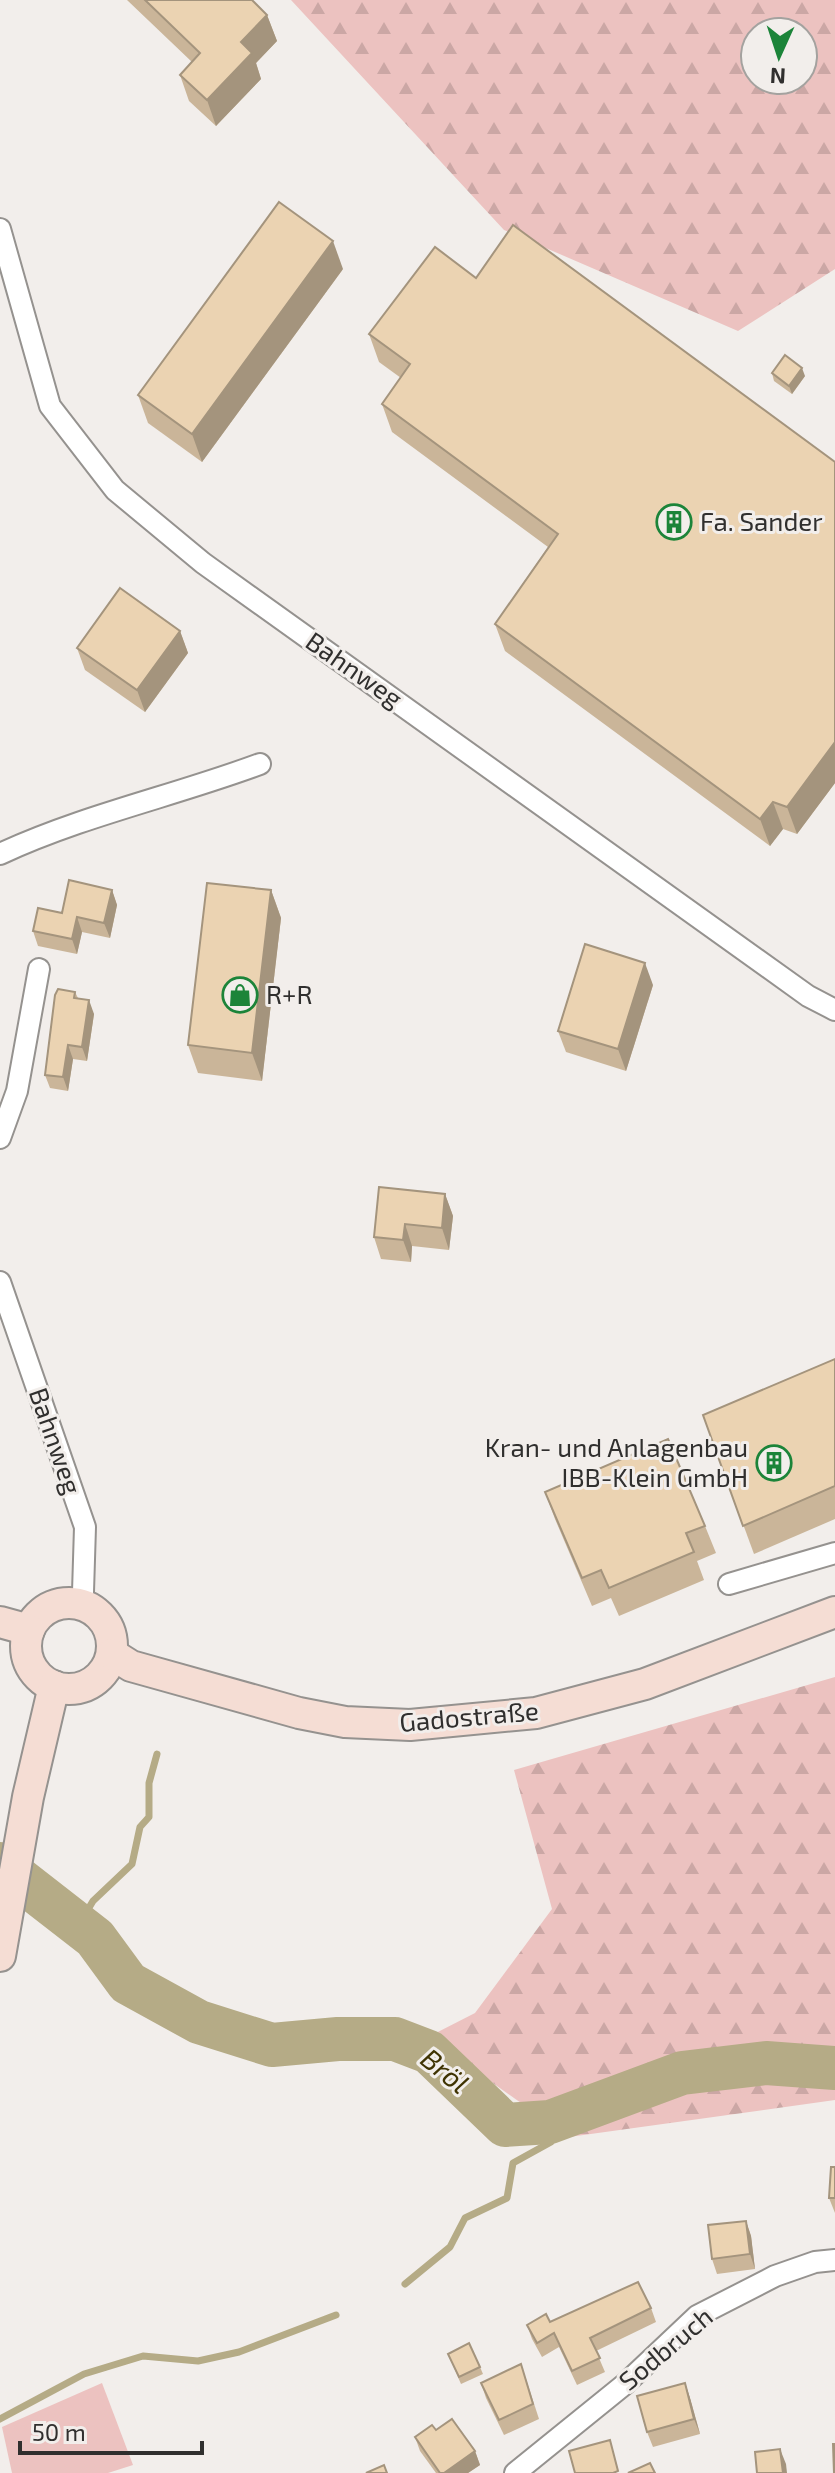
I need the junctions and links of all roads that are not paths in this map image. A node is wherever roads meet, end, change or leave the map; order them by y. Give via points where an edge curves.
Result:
1 (0, 229) edge
2 (260, 764) dead end
3 (0, 854) edge
4 (39, 969) dead end
5 (835, 1010) edge
6 (0, 1138) edge
7 (0, 1282) edge
8 (835, 1553) edge
9 (729, 1584) dead end
10 (79, 1603) junction
11 (828, 1615) edge
12 (14, 1626) edge
13 (112, 1654) junction
14 (54, 1686) junction
15 (0, 1956) edge
16 (835, 2260) edge
17 (515, 2473) edge

1 - 5 street, Bahnweg via 50,406 115,490 203,563 808,996
2 - 3 street via 58,827
4 - 6 street via 17,1091
7 - 10 street, Bahnweg via 85,1527
8 - 9 street
10 - 12 main road via 66,1602
10 - 13 main road via 109,1628
11 - 13 main road, Gadostraße via 645,1684 536,1713 410,1725 345,1722 299,1713 131,1666
12 - 14 main road via 26,1643 32,1669
13 - 14 main road via 90,1684
14 - 15 main road
16 - 17 street, Sodbruch via 775,2276 697,2316 625,2384

